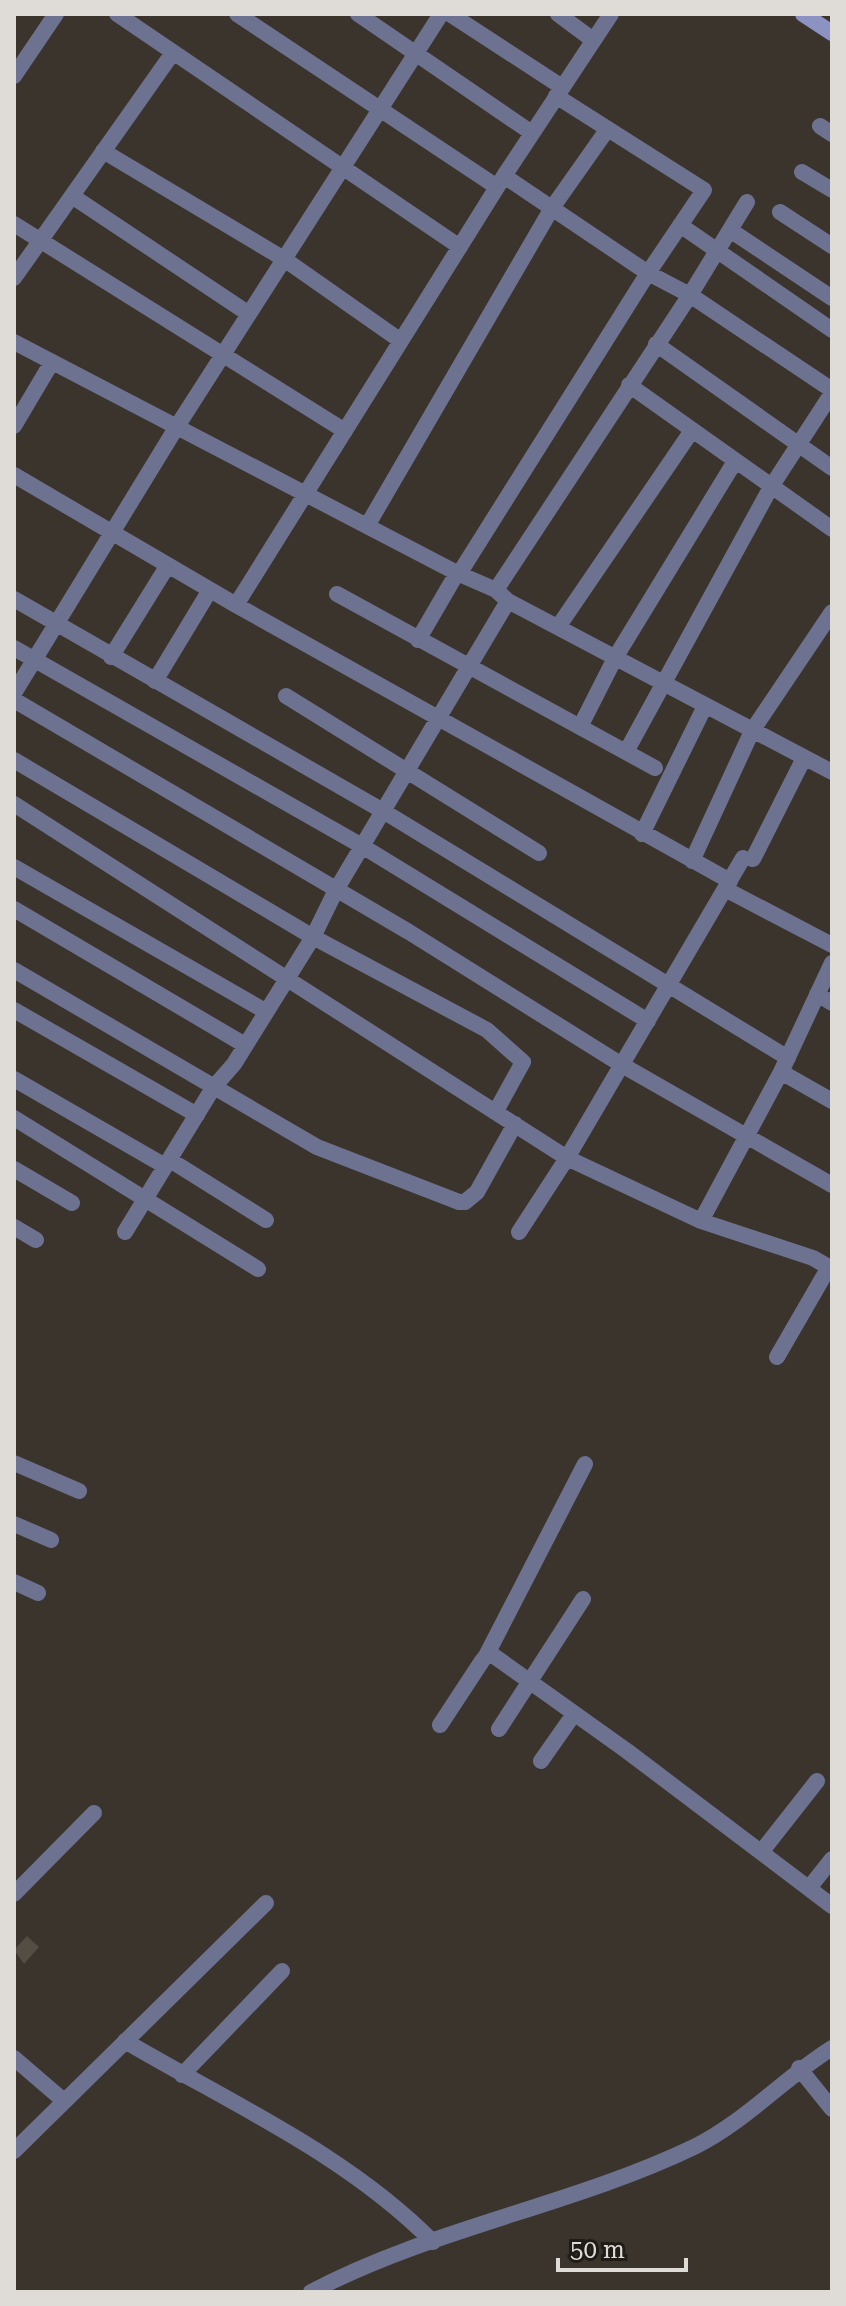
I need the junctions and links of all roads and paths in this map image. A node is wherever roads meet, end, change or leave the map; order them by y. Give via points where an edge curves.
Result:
1 (56, 14) edge
2 (117, 14) edge
3 (237, 14) edge
4 (358, 14) edge
5 (441, 14) edge
6 (450, 14) edge
7 (558, 14) edge
8 (611, 14) edge
9 (803, 14) edge
10 (832, 33) edge
11 (593, 40) junction
12 (417, 53) junction
13 (172, 54) junction
14 (14, 76) edge
15 (559, 92) junction
16 (379, 111) junction
17 (607, 130) junction
18 (532, 133) junction
19 (103, 151) junction
20 (343, 167) junction
21 (802, 172) dead end
22 (501, 181) junction
23 (832, 190) edge
24 (72, 196) junction
25 (747, 202) dead end
26 (552, 208) junction
27 (780, 212) dead end
28 (14, 224) edge
29 (680, 225) junction
30 (730, 230) junction
31 (40, 242) junction
32 (832, 246) edge
33 (460, 247) junction
34 (718, 248) junction
35 (284, 259) junction
36 (648, 273) junction
37 (14, 278) edge
38 (690, 295) junction
39 (832, 298) edge
40 (249, 314) junction
41 (832, 330) edge
42 (401, 341) junction
43 (14, 342) edge
44 (656, 344) junction
45 (224, 353) junction
46 (52, 362) junction
47 (629, 385) junction
48 (832, 391) edge
49 (14, 426) edge
50 (176, 428) junction
51 (345, 431) junction
52 (691, 432) junction
53 (800, 447) junction
54 (734, 463) junction
55 (832, 468) edge
56 (14, 475) edge
57 (771, 487) junction
58 (306, 495) junction
59 (367, 526) junction
60 (832, 529) edge
61 (111, 532) junction
62 (168, 565) junction
63 (458, 574) junction
64 (210, 590) junction
65 (337, 594) dead end
66 (502, 596) junction
67 (14, 599) edge
68 (236, 605) junction
69 (832, 612) edge
70 (54, 624) junction
71 (558, 627) junction
72 (418, 640) junction
73 (14, 648) edge
74 (111, 657) junction
75 (615, 658) junction
76 (34, 660) junction
77 (468, 668) junction
78 (155, 681) junction
79 (661, 683) junction
80 (14, 693) edge
81 (286, 696) dead end
82 (14, 700) edge
83 (705, 706) junction
84 (439, 717) junction
85 (580, 727) junction
86 (752, 731) junction
87 (626, 752) junction
88 (804, 758) junction
89 (14, 760) edge
90 (655, 768) dead end
91 (407, 771) junction
92 (832, 772) edge
93 (14, 804) edge
94 (383, 811) junction
95 (642, 834) junction
96 (362, 846) junction
97 (539, 853) dead end
98 (692, 861) junction
99 (14, 867) edge
100 (728, 885) junction
101 (336, 890) junction
102 (14, 909) edge
103 (313, 937) junction
104 (832, 945) edge
105 (832, 963) edge
106 (14, 970) edge
107 (286, 975) junction
108 (669, 986) junction
109 (825, 998) edge
110 (14, 1010) edge
111 (265, 1011) junction
112 (648, 1021) junction
113 (245, 1045) junction
114 (622, 1065) junction
115 (784, 1065) junction
116 (14, 1079) edge
117 (213, 1088) junction
118 (832, 1101) edge
119 (496, 1111) junction
120 (197, 1115) junction
121 (14, 1118) edge
122 (515, 1124) junction
123 (748, 1137) junction
124 (567, 1158) junction
125 (168, 1163) junction
126 (14, 1169) edge
127 (832, 1185) edge
128 (146, 1198) junction
129 (72, 1203) dead end
130 (266, 1220) dead end
131 (701, 1221) junction
132 (14, 1227) edge
133 (125, 1232) dead end
134 (519, 1232) dead end
135 (36, 1240) dead end
136 (830, 1268) edge
137 (258, 1269) dead end
138 (777, 1357) dead end
139 (14, 1463) edge
140 (585, 1464) dead end
141 (79, 1491) dead end
142 (14, 1524) edge
143 (51, 1540) dead end
144 (14, 1582) edge
145 (38, 1593) dead end
146 (583, 1599) dead end
147 (486, 1656) junction
148 (528, 1683) junction
149 (574, 1714) junction
150 (440, 1725) dead end
151 (499, 1729) dead end
152 (541, 1761) dead end
153 (817, 1781) dead end
154 (94, 1813) dead end
155 (762, 1851) junction
156 (832, 1859) edge
157 (809, 1888) junction
158 (14, 1894) edge
159 (266, 1903) dead end
160 (832, 1906) edge
161 (282, 1971) dead end
162 (125, 2041) junction
163 (832, 2048) edge
164 (14, 2058) edge
165 (799, 2068) junction
166 (182, 2075) junction
167 (64, 2101) junction
168 (832, 2109) edge
169 (14, 2151) edge
170 (433, 2242) junction
171 (311, 2292) edge

1 - 14 street
2 - 13 street
3 - 16 street
4 - 12 street
5 - 12 street
6 - 15 street
7 - 11 street
8 - 11 street
9 - 10 main road
11 - 15 street
12 - 16 street
12 - 18 street
13 - 19 street
13 - 20 street
15 - 17 street
15 - 18 street
16 - 20 street
16 - 22 street
17 - 26 street
17 - 29 street via 704,190
18 - 22 street
19 - 24 street
19 - 35 street
20 - 33 street
20 - 35 street
21 - 23 street
22 - 26 street
22 - 33 street
24 - 31 street
24 - 40 street
25 - 30 street
26 - 36 street
26 - 59 street
27 - 32 street
28 - 31 street
29 - 34 street
29 - 36 street
30 - 34 street
30 - 39 street
31 - 37 street
31 - 45 street
33 - 42 street
34 - 38 street
34 - 41 street
35 - 40 street
35 - 42 street
36 - 38 street
36 - 63 street
38 - 44 street
38 - 48 street
40 - 45 street
42 - 51 street
43 - 46 street
44 - 47 street
44 - 53 street
45 - 50 street
45 - 51 street
46 - 49 street
46 - 50 street
47 - 52 street
47 - 66 street
48 - 53 street
50 - 58 street
50 - 61 street
51 - 58 street
52 - 54 street
52 - 71 street
53 - 55 street
53 - 57 street
54 - 57 street
54 - 75 street
56 - 61 street
57 - 60 street
57 - 79 street
58 - 59 street
58 - 68 street
59 - 63 street
61 - 62 street
61 - 70 street
62 - 64 street
62 - 74 street
63 - 66 street
63 - 72 street
64 - 68 street
64 - 78 street
65 - 72 street
66 - 71 street
66 - 77 street
67 - 70 street
68 - 84 street
69 - 86 street
70 - 74 street
70 - 76 street
71 - 75 street
72 - 77 street
73 - 76 street
74 - 78 street
75 - 79 street
75 - 85 street
76 - 80 street
76 - 96 street
77 - 84 street
77 - 85 street
78 - 94 street
79 - 83 street
79 - 87 street
81 - 91 street
82 - 101 street
83 - 86 street
83 - 95 street
84 - 91 street
84 - 95 street
85 - 87 street
86 - 88 street
86 - 98 street
87 - 90 street
88 - 92 street
88 - 100 street
89 - 103 street
91 - 94 street
91 - 97 street
93 - 107 street
94 - 96 street
94 - 108 street
95 - 98 street
96 - 101 street
96 - 112 street
98 - 100 street
99 - 111 street
100 - 104 street
100 - 108 street
101 - 103 street
101 - 114 street
102 - 113 street
103 - 107 street
103 - 119 street via 487,1030 512,1049 523,1062
105 - 109 street
106 - 117 street
107 - 111 street
107 - 119 street
108 - 112 street
108 - 115 street
109 - 115 street
110 - 120 street
111 - 113 street
112 - 114 street
113 - 117 street
114 - 123 street
114 - 124 street
115 - 118 street
115 - 123 street
116 - 125 street
117 - 120 street
117 - 122 street via 317,1147 459,1202 477,1192
119 - 122 street
120 - 125 street
121 - 128 street
122 - 124 street
123 - 127 street
123 - 131 street
124 - 131 street
124 - 134 street
125 - 128 street
125 - 130 street
126 - 129 street
128 - 133 street
128 - 137 street
131 - 136 street
132 - 135 street
136 - 138 street
139 - 141 street
140 - 147 street
142 - 143 street
144 - 145 street
146 - 148 street
147 - 148 street via 494,1656
147 - 150 street
148 - 149 street
148 - 151 street
149 - 152 street
149 - 155 street
153 - 155 street
154 - 158 street
155 - 157 street
156 - 157 street
157 - 160 street
159 - 162 street
161 - 166 street
162 - 166 street
162 - 167 street
163 - 165 street
164 - 167 street
165 - 168 street
165 - 170 street via 759,2105 696,2146
166 - 170 street via 356,2175
167 - 169 street
170 - 171 street

